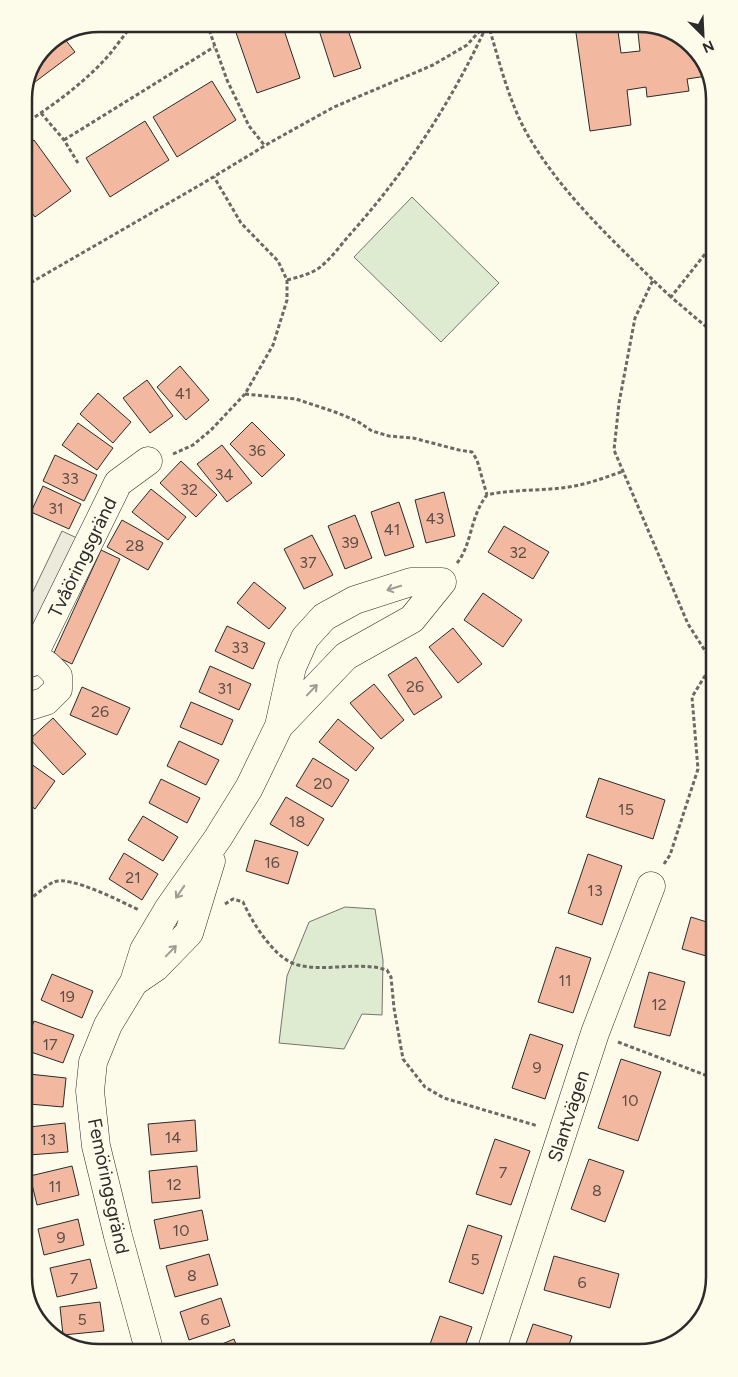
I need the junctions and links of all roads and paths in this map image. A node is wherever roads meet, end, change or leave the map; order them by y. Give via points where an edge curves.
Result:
1 (127, 32) edge
2 (209, 32) edge
3 (479, 33) edge
4 (483, 33) edge
5 (490, 33) edge
6 (214, 47) junction
7 (41, 113) junction
8 (33, 118) edge
9 (64, 140) junction
10 (265, 146) junction
11 (78, 163) dead end
12 (214, 177) junction
13 (706, 253) edge
14 (287, 280) junction
15 (653, 280) junction
16 (33, 281) edge
17 (671, 297) junction
18 (706, 327) edge
19 (245, 394) junction
20 (148, 461) joint
21 (624, 472) junction
22 (487, 495) junction
23 (442, 582) junction
24 (316, 627) junction
25 (706, 652) edge
26 (33, 655) edge
27 (346, 656) junction
28 (33, 661) edge
29 (706, 674) edge
30 (32, 705) edge
31 (279, 726) junction
32 (218, 838) junction
33 (651, 886) joint
34 (32, 897) edge
35 (162, 920) junction
36 (192, 923) junction
37 (134, 982) junction
38 (595, 1033) junction
39 (706, 1075) edge
40 (563, 1133) junction
41 (145, 1344) edge
42 (494, 1344) edge

1 - 7 path via 85,78
2 - 6 path
3 - 10 path via 467,45 433,65 334,107
4 - 14 path via 424,141 364,218 324,263 302,277
5 - 15 path via 516,108 540,155 578,204
6 - 9 path
6 - 10 path via 249,126
7 - 8 path
7 - 9 path
9 - 11 path
10 - 12 path
12 - 14 path via 241,223 278,261
12 - 16 path
13 - 17 path
14 - 19 path via 287,300 273,345
15 - 17 path
15 - 21 path via 635,318 619,403 614,450
17 - 18 path
19 - 20 path via 193,445
19 - 22 path via 296,399 357,421 372,431 472,452
20 - 26 street, Tvåöringsgränd via 118,484
21 - 22 path via 579,486
21 - 25 path via 688,624
22 - 23 path via 479,505 460,559
23 -> 24 street, Femöringsgränd via 411,582 355,600 324,617
23 - 27 street, Femöringsgränd via 412,619
24 - 27 street via 339,640
24 - 31 street, Femöringsgränd via 305,638 292,667
31 -> 27 street, Femöringsgränd
28 - 30 street, Tvåöringsgränd via 46,664 58,676 58,689 46,701
29 - 33 path via 692,697 698,769 670,855
31 - 32 street, Femöringsgränd via 249,788
32 -> 35 street, Femöringsgränd
32 - 36 street, Femöringsgränd
33 - 38 street, Slantvägen
34 - 35 path via 55,881 63,880 78,883
35 - 37 street, Femöringsgränd via 144,950
37 -> 36 street, Femöringsgränd via 156,967 189,933
36 - 40 path via 216,921 220,908 233,899 243,902 263,937 282,957 297,965 372,966 387,970 391,978 403,1059 424,1086 444,1098
37 - 41 street, Femöringsgränd via 105,1032 93,1062 90,1091 96,1146
38 - 39 path
38 - 40 street, Slantvägen
40 - 42 street, Slantvägen

